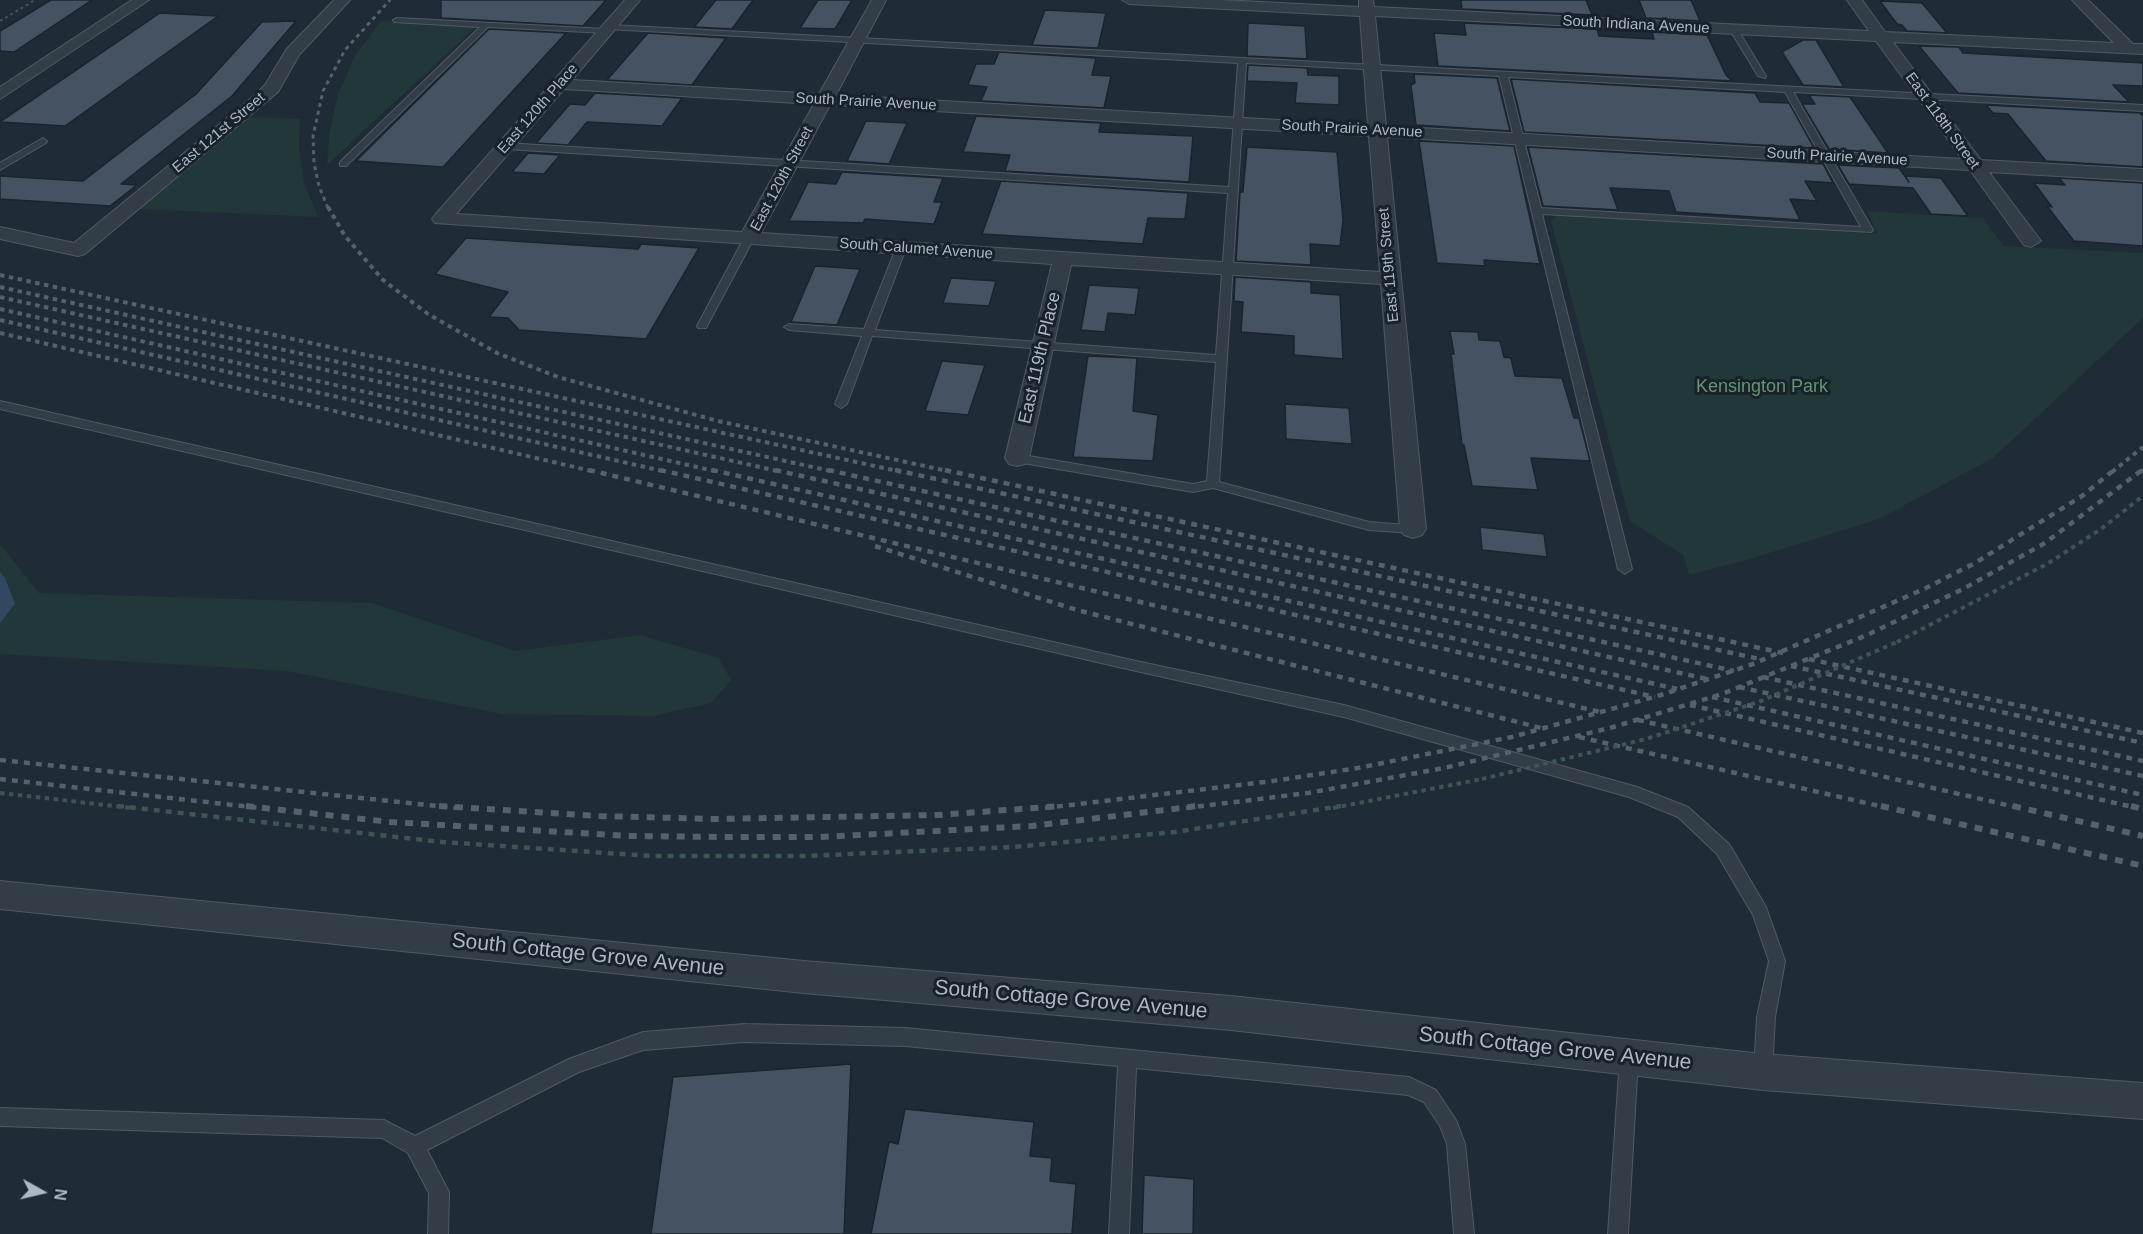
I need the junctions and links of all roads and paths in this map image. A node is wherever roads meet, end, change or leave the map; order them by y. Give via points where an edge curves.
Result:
1 (35, 0) edge
2 (142, 0) edge
3 (343, 0) edge
4 (633, 0) edge
5 (879, 0) edge
6 (1129, 0) edge
7 (1854, 0) edge
8 (2079, 0) edge
9 (1243, 3) edge
10 (1366, 6) edge
11 (1612, 6) dead end
12 (397, 20) dead end
13 (0, 21) edge
14 (1619, 24) junction
15 (486, 25) junction
16 (608, 29) junction
17 (1734, 30) junction
18 (1881, 37) junction
19 (857, 39) junction
20 (2136, 49) edge
21 (1242, 60) junction
22 (1372, 68) junction
23 (1503, 75) junction
24 (1762, 76) dead end
25 (560, 84) junction
26 (1788, 90) junction
27 (0, 94) edge
28 (1924, 96) junction
29 (824, 100) junction
30 (2143, 108) edge
31 (1238, 123) junction
32 (1377, 131) junction
33 (1519, 139) junction
34 (43, 141) dead end
35 (506, 146) junction
36 (1826, 157) junction
37 (790, 163) junction
38 (342, 164) dead end
39 (1975, 165) junction
40 (0, 168) edge
41 (2140, 177) edge
42 (1233, 190) junction
43 (1538, 211) junction
44 (442, 219) joint
45 (0, 233) edge
46 (749, 238) junction
47 (2031, 241) dead end
48 (901, 248) junction
49 (1063, 258) junction
50 (1228, 269) junction
51 (1391, 279) junction
52 (702, 326) dead end
53 (789, 327) dead end
54 (868, 333) junction
55 (1043, 346) junction
56 (1222, 359) junction
57 (841, 404) dead end
58 (0, 405) edge
59 (1017, 458) joint
60 (1213, 484) junction
61 (2143, 496) edge
62 (1413, 529) joint
63 (1625, 569) dead end
64 (0, 793) edge
65 (0, 895) edge
66 (1629, 1058) junction
67 (1127, 1059) junction
68 (1763, 1072) junction
69 (2143, 1101) edge
70 (0, 1117) edge
71 (415, 1146) junction
72 (438, 1234) edge
73 (1119, 1234) edge
74 (1464, 1234) edge
75 (1618, 1234) edge

1 - 13 path
2 - 27 street
3 - 45 street, East 121st Street via 307,35 261,99 78,250
4 - 16 street, East 120th Place
5 - 19 street, East 120th Street
6 - 9 street, South Indiana Avenue
7 - 18 street, East 118th Street
8 - 20 street
9 - 10 street, South Indiana Avenue
10 - 14 street, South Indiana Avenue
10 - 22 street, East 119th Street
11 - 14 street
12 - 15 lane
14 - 17 street, South Indiana Avenue
15 - 16 lane
15 - 38 lane
16 - 19 lane
16 - 25 street, East 120th Place
17 - 18 street, South Indiana Avenue
17 - 24 lane
18 - 20 street, South Indiana Avenue
18 - 28 street, East 118th Street
19 - 21 lane
19 - 29 street, East 120th Street
21 - 22 lane
21 - 31 lane
22 - 23 lane
22 - 32 street, East 119th Street
23 - 26 lane
23 - 33 lane
25 - 29 street, South Prairie Avenue
25 - 35 street, East 120th Place
26 - 28 lane
26 - 36 lane
28 - 30 lane
28 - 39 street, East 118th Street
29 - 31 street, South Prairie Avenue
29 - 37 street, East 120th Street
31 - 32 street, South Prairie Avenue
31 - 42 lane
32 - 33 street, South Prairie Avenue
32 - 51 street, East 119th Street
33 - 36 street, South Prairie Avenue
33 - 43 lane
34 - 40 lane
35 - 37 lane
35 - 44 street, East 120th Place
36 - 39 street, South Prairie Avenue
36 - 43 lane via 1868,230
37 - 42 lane
37 - 46 street, East 120th Street
39 - 41 street, South Prairie Avenue
39 - 47 street, East 118th Street
42 - 50 lane
43 - 63 lane
44 - 46 street, South Calumet Avenue
46 - 48 street, South Calumet Avenue
46 - 52 lane, East 120th Street
48 - 49 street, South Calumet Avenue
48 - 54 lane
49 - 50 street, South Calumet Avenue
49 - 55 street, East 119th Place
50 - 51 street, South Calumet Avenue
50 - 56 lane
51 - 62 street, East 119th Street
53 - 54 lane
54 - 55 lane
54 - 57 lane
55 - 56 lane
55 - 59 street, East 119th Place
56 - 60 lane
58 - 68 lane via 1344,711 1632,791 1683,812 1723,849 1760,912 1777,961 1766,1017
59 - 60 lane via 1193,488
60 - 62 lane via 1369,526
61 - 64 path, bridge via 2048,564 1897,642 1750,704 1646,739 1482,779 1290,816 1176,832 1013,847 804,856 652,856 442,842
65 - 66 street, South Cottage Grove Avenue via 804,977 1231,1013
66 - 68 street, South Cottage Grove Avenue
66 - 75 lane
67 - 71 lane via 905,1037 745,1033 643,1041 575,1065
67 - 73 lane
67 - 74 lane via 1409,1086 1430,1096 1456,1144
68 - 69 street, South Cottage Grove Avenue
70 - 71 lane via 384,1129
71 - 72 lane via 439,1192

